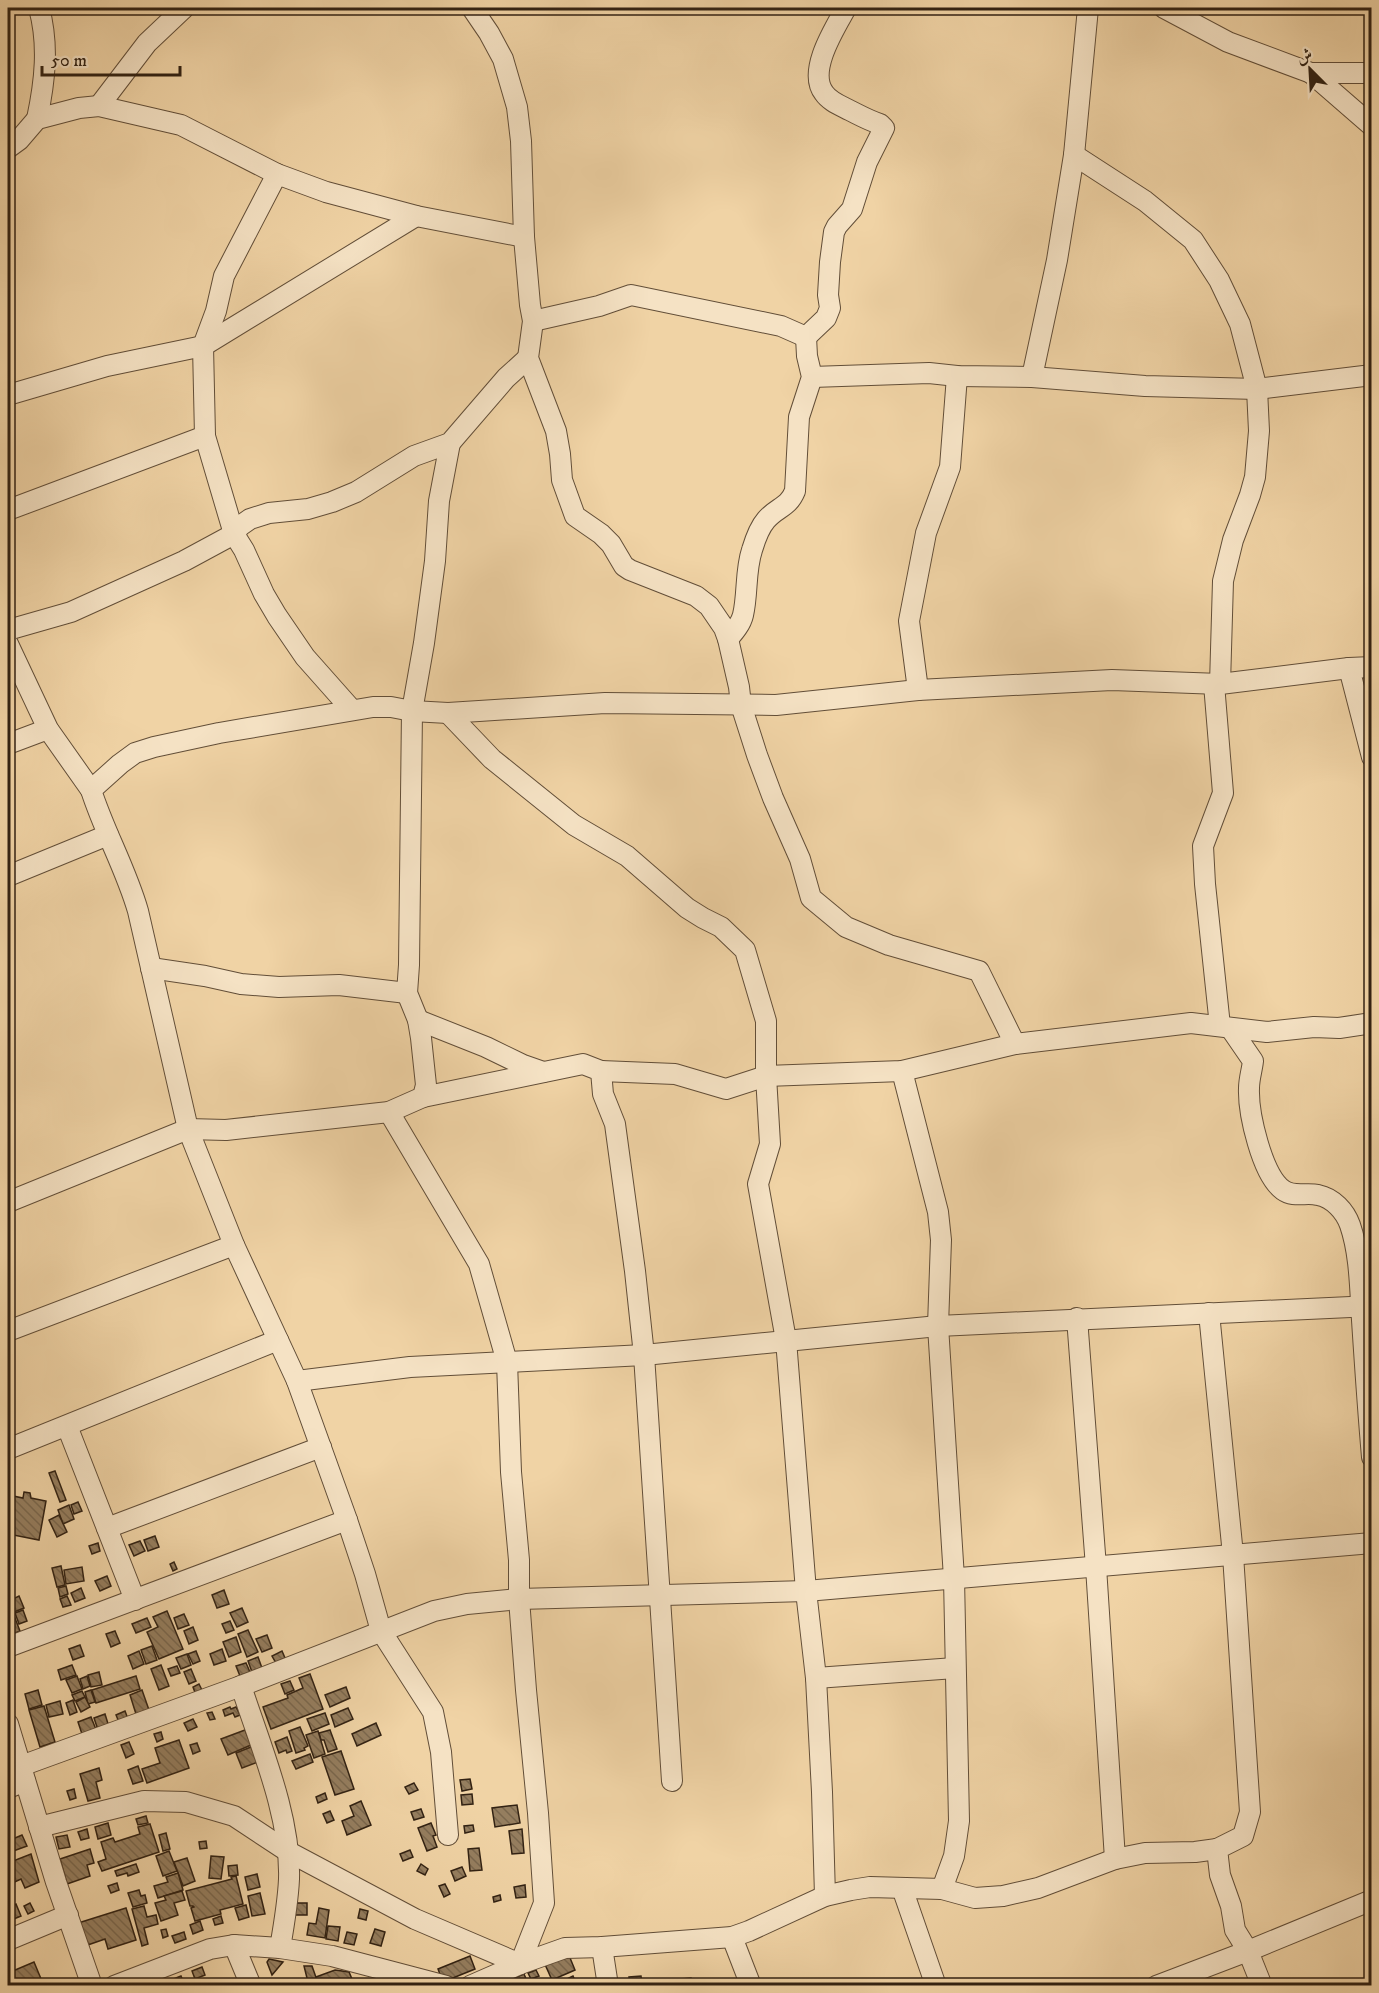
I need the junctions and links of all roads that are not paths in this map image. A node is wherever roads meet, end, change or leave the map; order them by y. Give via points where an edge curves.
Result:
1 (39, 8) edge
2 (184, 8) edge
3 (472, 8) edge
4 (846, 8) edge
5 (1088, 8) edge
6 (1164, 8) edge
7 (1311, 73) junction
8 (1371, 73) edge
9 (99, 106) junction
10 (37, 119) junction
11 (1371, 126) edge
12 (8, 148) edge
13 (1074, 154) junction
14 (278, 174) junction
15 (416, 216) junction
16 (524, 237) junction
17 (533, 321) junction
18 (806, 337) junction
19 (203, 346) junction
20 (528, 358) junction
21 (1371, 375) edge
22 (957, 376) junction
23 (812, 377) junction
24 (1032, 377) junction
25 (1257, 389) junction
26 (8, 395) edge
27 (205, 435) junction
28 (450, 443) junction
29 (8, 510) edge
30 (234, 534) junction
31 (8, 630) edge
32 (728, 639) junction
33 (8, 644) edge
34 (1371, 667) edge
35 (1349, 668) junction
36 (1217, 684) junction
37 (918, 690) junction
38 (741, 705) junction
39 (352, 710) junction
40 (412, 711) junction
41 (448, 714) junction
42 (48, 729) junction
43 (8, 744) edge
44 (1371, 758) edge
45 (91, 790) junction
46 (108, 835) junction
47 (8, 876) edge
48 (150, 968) junction
49 (407, 993) junction
50 (418, 1020) junction
51 (1371, 1023) edge
52 (1226, 1027) junction
53 (1015, 1044) junction
54 (601, 1071) junction
55 (902, 1071) junction
56 (543, 1072) junction
57 (766, 1076) junction
58 (423, 1097) junction
59 (389, 1112) junction
60 (188, 1129) junction
61 (8, 1202) edge
62 (234, 1245) junction
63 (1366, 1307) edge
64 (1209, 1313) junction
65 (1077, 1318) junction
66 (938, 1326) junction
67 (8, 1331) edge
68 (278, 1340) junction
69 (786, 1340) junction
70 (644, 1355) junction
71 (507, 1362) junction
72 (297, 1381) junction
73 (67, 1426) junction
74 (321, 1447) junction
75 (8, 1449) edge
76 (1371, 1457) edge
77 (347, 1520) junction
78 (107, 1528) junction
79 (1371, 1543) edge
80 (1233, 1555) junction
81 (1096, 1567) junction
82 (954, 1578) junction
83 (806, 1591) junction
84 (659, 1596) junction
85 (519, 1599) junction
86 (135, 1600) junction
87 (381, 1631) junction
88 (8, 1647) edge
89 (955, 1668) junction
90 (816, 1678) junction
91 (241, 1686) junction
92 (8, 1724) edge
93 (18, 1778) edge
94 (672, 1781) dead end
95 (39, 1827) junction
96 (447, 1835) dead end
97 (1217, 1849) junction
98 (287, 1851) junction
99 (1114, 1859) junction
100 (902, 1888) junction
101 (942, 1889) junction
102 (825, 1896) junction
103 (1371, 1900) edge
104 (68, 1915) junction
105 (732, 1936) junction
106 (8, 1940) edge
107 (234, 1945) junction
108 (602, 1947) junction
109 (280, 1948) junction
110 (1248, 1951) junction
111 (520, 1964) junction
112 (92, 1986) edge
113 (114, 1986) edge
114 (251, 1986) edge
115 (446, 1986) edge
116 (470, 1986) edge
117 (608, 1986) edge
118 (751, 1986) edge
119 (936, 1986) edge
120 (1156, 1986) edge
121 (1262, 1986) edge

1 - 10 street via 45,28 46,63
2 - 9 street via 147,43
3 - 16 street via 503,59 517,107
4 - 18 street via 826,48 819,84 833,102 884,128 867,162 852,209 834,232 830,308 826,318
5 - 13 street
6 - 7 street via 1228,42
7 - 8 street
7 - 11 street
9 - 10 street
9 - 14 street via 181,125
10 - 12 street
13 - 24 street
13 - 25 street via 1145,201 1193,240 1219,280 1240,324
14 - 15 street via 326,192
14 - 19 street via 224,276
15 - 16 street
15 - 19 street
16 - 17 street
17 - 18 street via 631,295 781,326
17 - 20 street
18 - 23 street
19 - 26 street via 107,366
19 - 27 street
20 - 28 street
20 - 32 street via 555,431 562,480 575,516 602,534 624,566 696,596 709,606
21 - 25 street
22 - 23 street via 928,373
22 - 24 street
22 - 37 street via 950,467 926,533 909,621
23 - 32 street via 800,417 795,491 791,501 761,526 750,558 743,616
24 - 25 street
25 - 36 street via 1255,477 1223,580
27 - 29 street
27 - 30 street
28 - 30 street via 414,456 348,496 308,509 250,519
28 - 40 street
30 - 31 street via 71,612
30 - 39 street via 283,626
32 - 38 street
33 - 42 street
34 - 35 street
35 - 36 street
35 - 44 street
36 - 37 street via 1112,680
36 - 52 street via 1223,793 1203,846 1204,884
37 - 38 street
38 - 41 street via 605,703
38 - 53 street via 811,898 846,927 889,945 980,971
39 - 40 street via 391,707
39 - 45 street via 154,747 135,753
40 - 41 street
40 - 49 street
41 - 57 street via 492,759 574,825 627,856 687,908 721,927 745,950 766,1022
42 - 43 street
42 - 45 street
45 - 46 street
46 - 47 street
46 - 48 street via 131,886
48 - 49 street via 241,984 339,985
48 - 60 street
49 - 50 street
50 - 56 street
50 - 58 street via 426,1085
51 - 52 street via 1267,1032
52 - 53 street via 1191,1023
52 - 63 street via 1253,1061 1249,1089 1252,1122 1269,1172 1282,1189 1332,1200 1343,1211
53 - 55 street
54 - 56 street via 583,1064
54 - 57 street via 675,1074 726,1089
54 - 70 street via 603,1094 615,1124
55 - 57 street
55 - 66 street via 938,1212
56 - 58 street
57 - 69 street via 770,1144 758,1184
58 - 59 street
59 - 60 street via 226,1130
59 - 71 street via 479,1264
60 - 61 street
60 - 62 street
62 - 67 street
62 - 68 street
63 - 64 street
63 - 76 street
64 - 65 street
64 - 80 street
65 - 66 street
65 - 81 street
66 - 69 street
66 - 82 street
68 - 72 street
68 - 73 street
69 - 70 street
69 - 83 street
70 - 71 street
70 - 84 street
71 - 72 street via 410,1367
71 - 85 street
72 - 74 street
73 - 75 street
73 - 78 street
74 - 77 street
74 - 78 street
77 - 86 street
77 - 87 street
78 - 86 street
79 - 80 street
80 - 81 street
80 - 97 street via 1250,1812 1243,1836
81 - 82 street
81 - 99 street
82 - 83 street
82 - 89 street
83 - 84 street
83 - 90 street
84 - 85 street
84 - 94 street
85 - 87 street via 434,1611
85 - 111 street via 544,1903
86 - 88 street
87 - 91 street
87 - 96 street via 433,1712 441,1752
89 - 90 street
89 - 101 street via 959,1821 954,1856
90 - 102 street
91 - 93 street
91 - 98 street via 282,1813
92 - 93 street
93 - 95 street
95 - 98 street via 144,1801 186,1802 234,1816
95 - 104 street
97 - 99 street
97 - 110 street via 1235,1930
98 - 109 street via 289,1878
98 - 111 street via 415,1919
99 - 101 street via 1038,1888 1003,1896 975,1898
100 - 101 street
100 - 102 street via 870,1887
100 - 119 street
102 - 105 street
103 - 110 street
104 - 106 street
104 - 112 street
105 - 108 street
105 - 118 street
107 - 109 street
107 - 113 street via 210,1949
107 - 114 street
108 - 111 street via 565,1948
108 - 117 street
109 - 115 street via 332,1956
110 - 120 street
110 - 121 street
111 - 116 street

